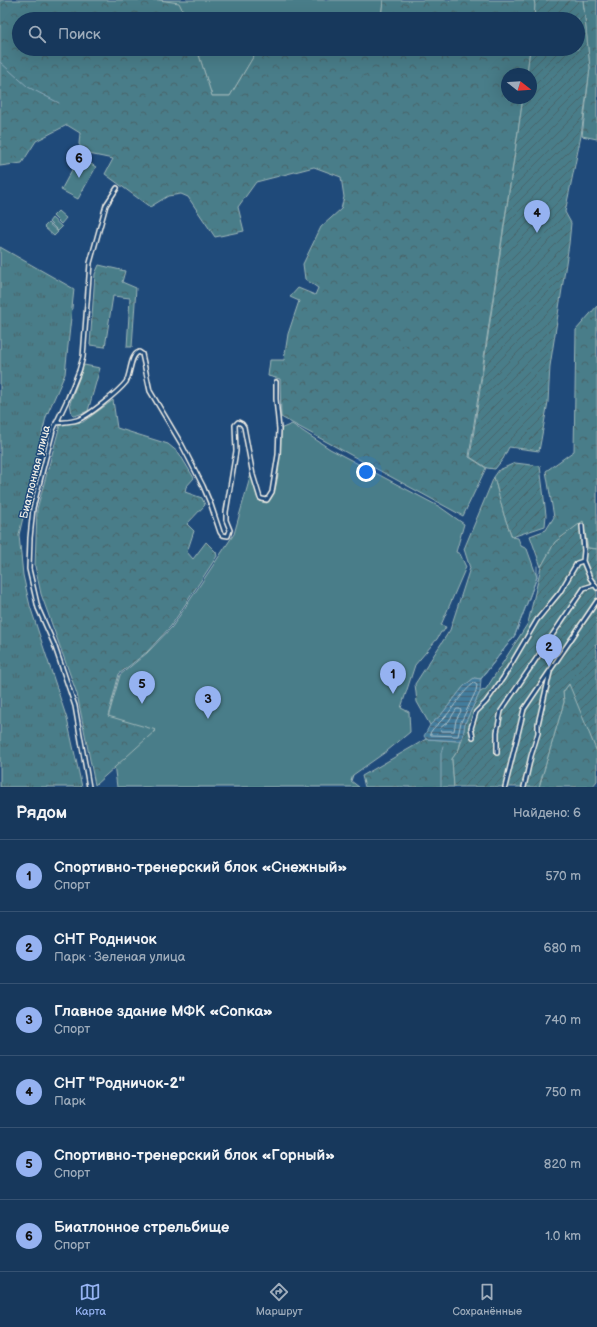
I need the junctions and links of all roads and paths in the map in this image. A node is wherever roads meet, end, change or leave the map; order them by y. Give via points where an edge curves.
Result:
1 (117, 188) dead end
2 (276, 382) dead end
3 (56, 422) junction
4 (582, 526) dead end
5 (583, 561) junction
6 (594, 585) junction
7 (597, 588) edge
8 (597, 601) edge
9 (551, 669) junction
10 (473, 738) dead end
11 (497, 753) dead end
12 (89, 787) edge
13 (505, 787) edge
14 (524, 787) edge

1 - 3 street, Биатлонная улица via 106,205 90,263 81,364
2 - 3 street via 279,439 278,465 272,492 267,500 260,498 244,427 238,422 235,425 236,451 226,512 230,533 226,536 220,532 204,486 150,391 142,354 139,352 133,357 126,382 85,417 76,421
3 - 12 street, Биатлонная улица via 33,508 29,569 38,608 54,644 75,706
4 - 5 street
5 - 6 street
5 - 10 street via 577,563 560,592 537,620 503,678 476,712 470,728
6 - 7 street
6 - 11 street via 584,588 502,710 497,732
8 - 9 street
9 - 13 street via 524,709
9 - 14 street

